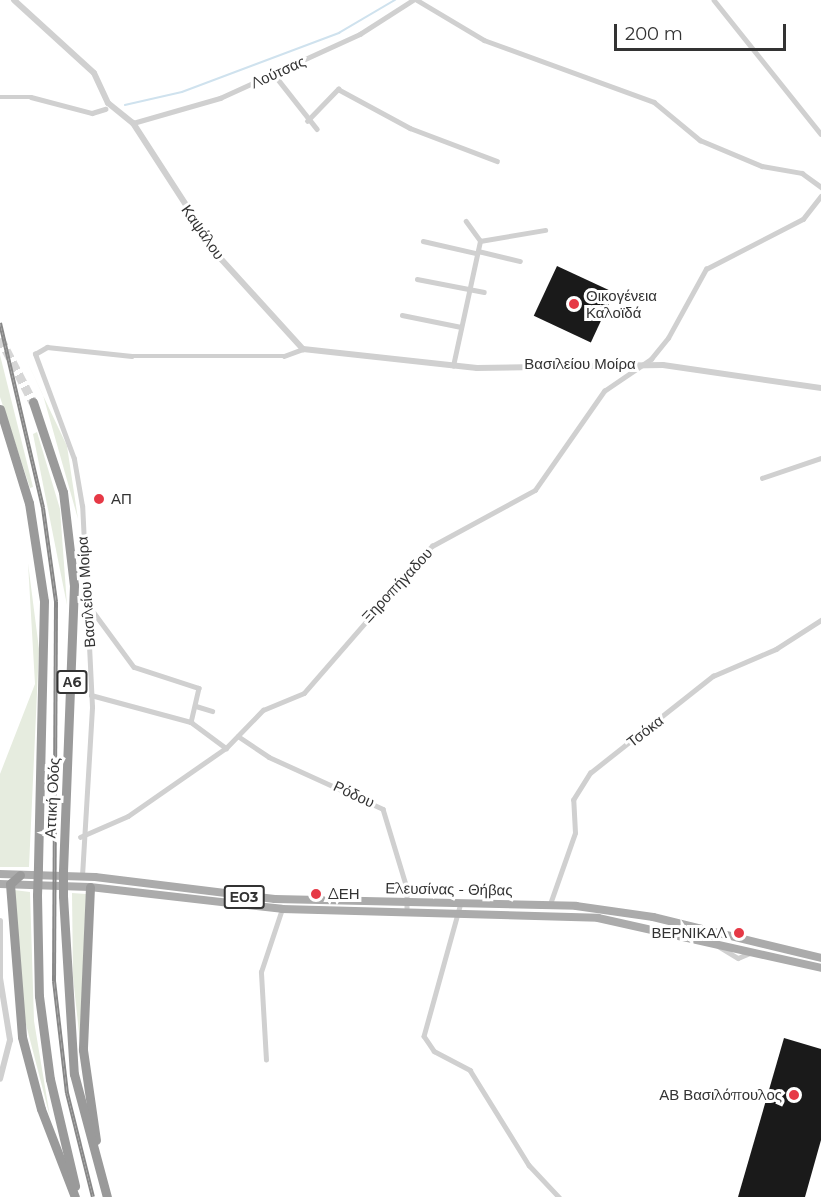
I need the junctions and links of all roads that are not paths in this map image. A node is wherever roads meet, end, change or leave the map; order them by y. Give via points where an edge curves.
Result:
1 (14, 0) edge
2 (415, 0) edge
3 (714, 0) edge
4 (273, 74) junction
5 (0, 97) edge
6 (105, 109) dead end
7 (307, 121) junction
8 (133, 123) junction
9 (317, 129) dead end
10 (821, 134) edge
11 (497, 161) dead end
12 (821, 187) edge
13 (821, 196) edge
14 (466, 222) dead end
15 (545, 230) dead end
16 (423, 241) dead end
17 (480, 241) junction
18 (477, 252) junction
19 (520, 261) dead end
20 (417, 279) dead end
21 (468, 289) junction
22 (484, 292) dead end
23 (402, 315) dead end
24 (461, 327) junction
25 (303, 349) junction
26 (642, 364) junction
27 (453, 366) junction
28 (821, 387) edge
29 (33, 402) tunnel mouth
30 (0, 409) edge
31 (821, 458) edge
32 (762, 478) dead end
33 (84, 599) junction
34 (821, 620) edge
35 (91, 695) junction
36 (196, 706) junction
37 (212, 711) dead end
38 (191, 722) junction
39 (238, 736) junction
40 (226, 748) junction
41 (80, 837) junction
42 (0, 874) edge
43 (20, 874) junction
44 (82, 876) junction
45 (5, 884) edge
46 (90, 887) junction
47 (0, 891) edge
48 (408, 902) junction
49 (461, 902) junction
50 (550, 904) junction
51 (10, 905) junction
52 (282, 909) junction
53 (407, 911) junction
54 (460, 912) junction
55 (0, 921) edge
56 (821, 958) edge
57 (821, 968) edge
58 (266, 1060) dead end
59 (0, 1079) edge
60 (96, 1164) junction
61 (77, 1197) edge
62 (107, 1197) edge
63 (559, 1197) edge

1 - 8 street, Καψάλου via 84,62 114,108
2 - 4 street, Λούτσας via 360,34
2 - 12 street via 484,40 654,102 695,138 762,166 802,173
3 - 10 street
4 - 7 street
4 - 8 street, Λούτσας via 220,98
5 - 6 street via 31,97 93,113
7 - 9 street
7 - 11 street via 338,89 401,124
8 - 25 street, Καψάλου via 221,259
13 - 26 street, Ξηροπήγαδου via 803,219 706,269 668,338
14 - 17 street
15 - 17 street
16 - 18 street
17 - 18 street
18 - 19 street
18 - 21 street
20 - 21 street
21 - 22 street
21 - 24 street
23 - 24 street
24 - 27 street
25 - 27 street, Βασιλείου Μοίρα
25 - 33 street, Βασιλείου Μοίρα via 284,356 37,351 78,471
26 - 27 street, Βασιλείου Μοίρα
26 - 28 street, Βασιλείου Μοίρα
26 - 39 street, Ξηροπήγαδου via 604,391 535,490 432,546 304,693 263,710
29 - 60 highway, Αττική Οδός / Α6, bridge via 63,492 74,585 63,896 74,1074
30 - 61 highway, Αττική Οδός / Α6, bridge via 30,503 44,601 37,895 39,996 50,1079
31 - 32 street
33 - 35 street, Βασιλείου Μοίρα
33 - 36 street via 131,665 199,688
34 - 50 street, Τσόκα via 776,648 713,676 590,773 573,800 575,833
35 - 38 street
35 - 41 street, Βασιλείου Μοίρα via 91,754
36 - 37 street
36 - 38 street
38 - 40 street
39 - 40 street, Ξηροπήγαδου
39 - 48 street, Ρόδου via 269,757 383,809
40 - 41 street, Ξηροπήγαδου via 128,816
41 - 44 street, Βασιλείου Μοίρα
42 - 43 main road, Ελευσίνας - Θήβας / ΕΟ3
43 - 44 main road, Ελευσίνας - Θήβας / ΕΟ3
43 - 45 highway
44 - 46 main road
44 - 48 main road, Ελευσίνας - Θήβας / ΕΟ3 via 243,897
45 - 46 main road, Ελευσίνας - Θήβας / ΕΟ3
45 - 51 highway
46 - 52 main road, Ελευσίνας - Θήβας / ΕΟ3
46 - 60 highway via 83,1050
47 - 51 highway
48 - 49 main road, Ελευσίνας - Θήβας / ΕΟ3
48 - 53 street
49 - 50 main road, Ελευσίνας - Θήβας / ΕΟ3
49 - 54 street
50 - 56 main road, Ελευσίνας - Θήβας / ΕΟ3 via 645,915
51 - 61 highway via 27,1060
52 - 53 main road, Ελευσίνας - Θήβας / ΕΟ3
52 - 58 street via 261,972
53 - 54 main road, Ελευσίνας - Θήβας / ΕΟ3
54 - 57 main road, Ελευσίνας - Θήβας / ΕΟ3 via 598,918
54 - 63 street via 424,1036 434,1051 470,1070 529,1166
55 - 59 street via 0,978 10,1040
60 - 62 highway, Αττική Οδός / Α6

